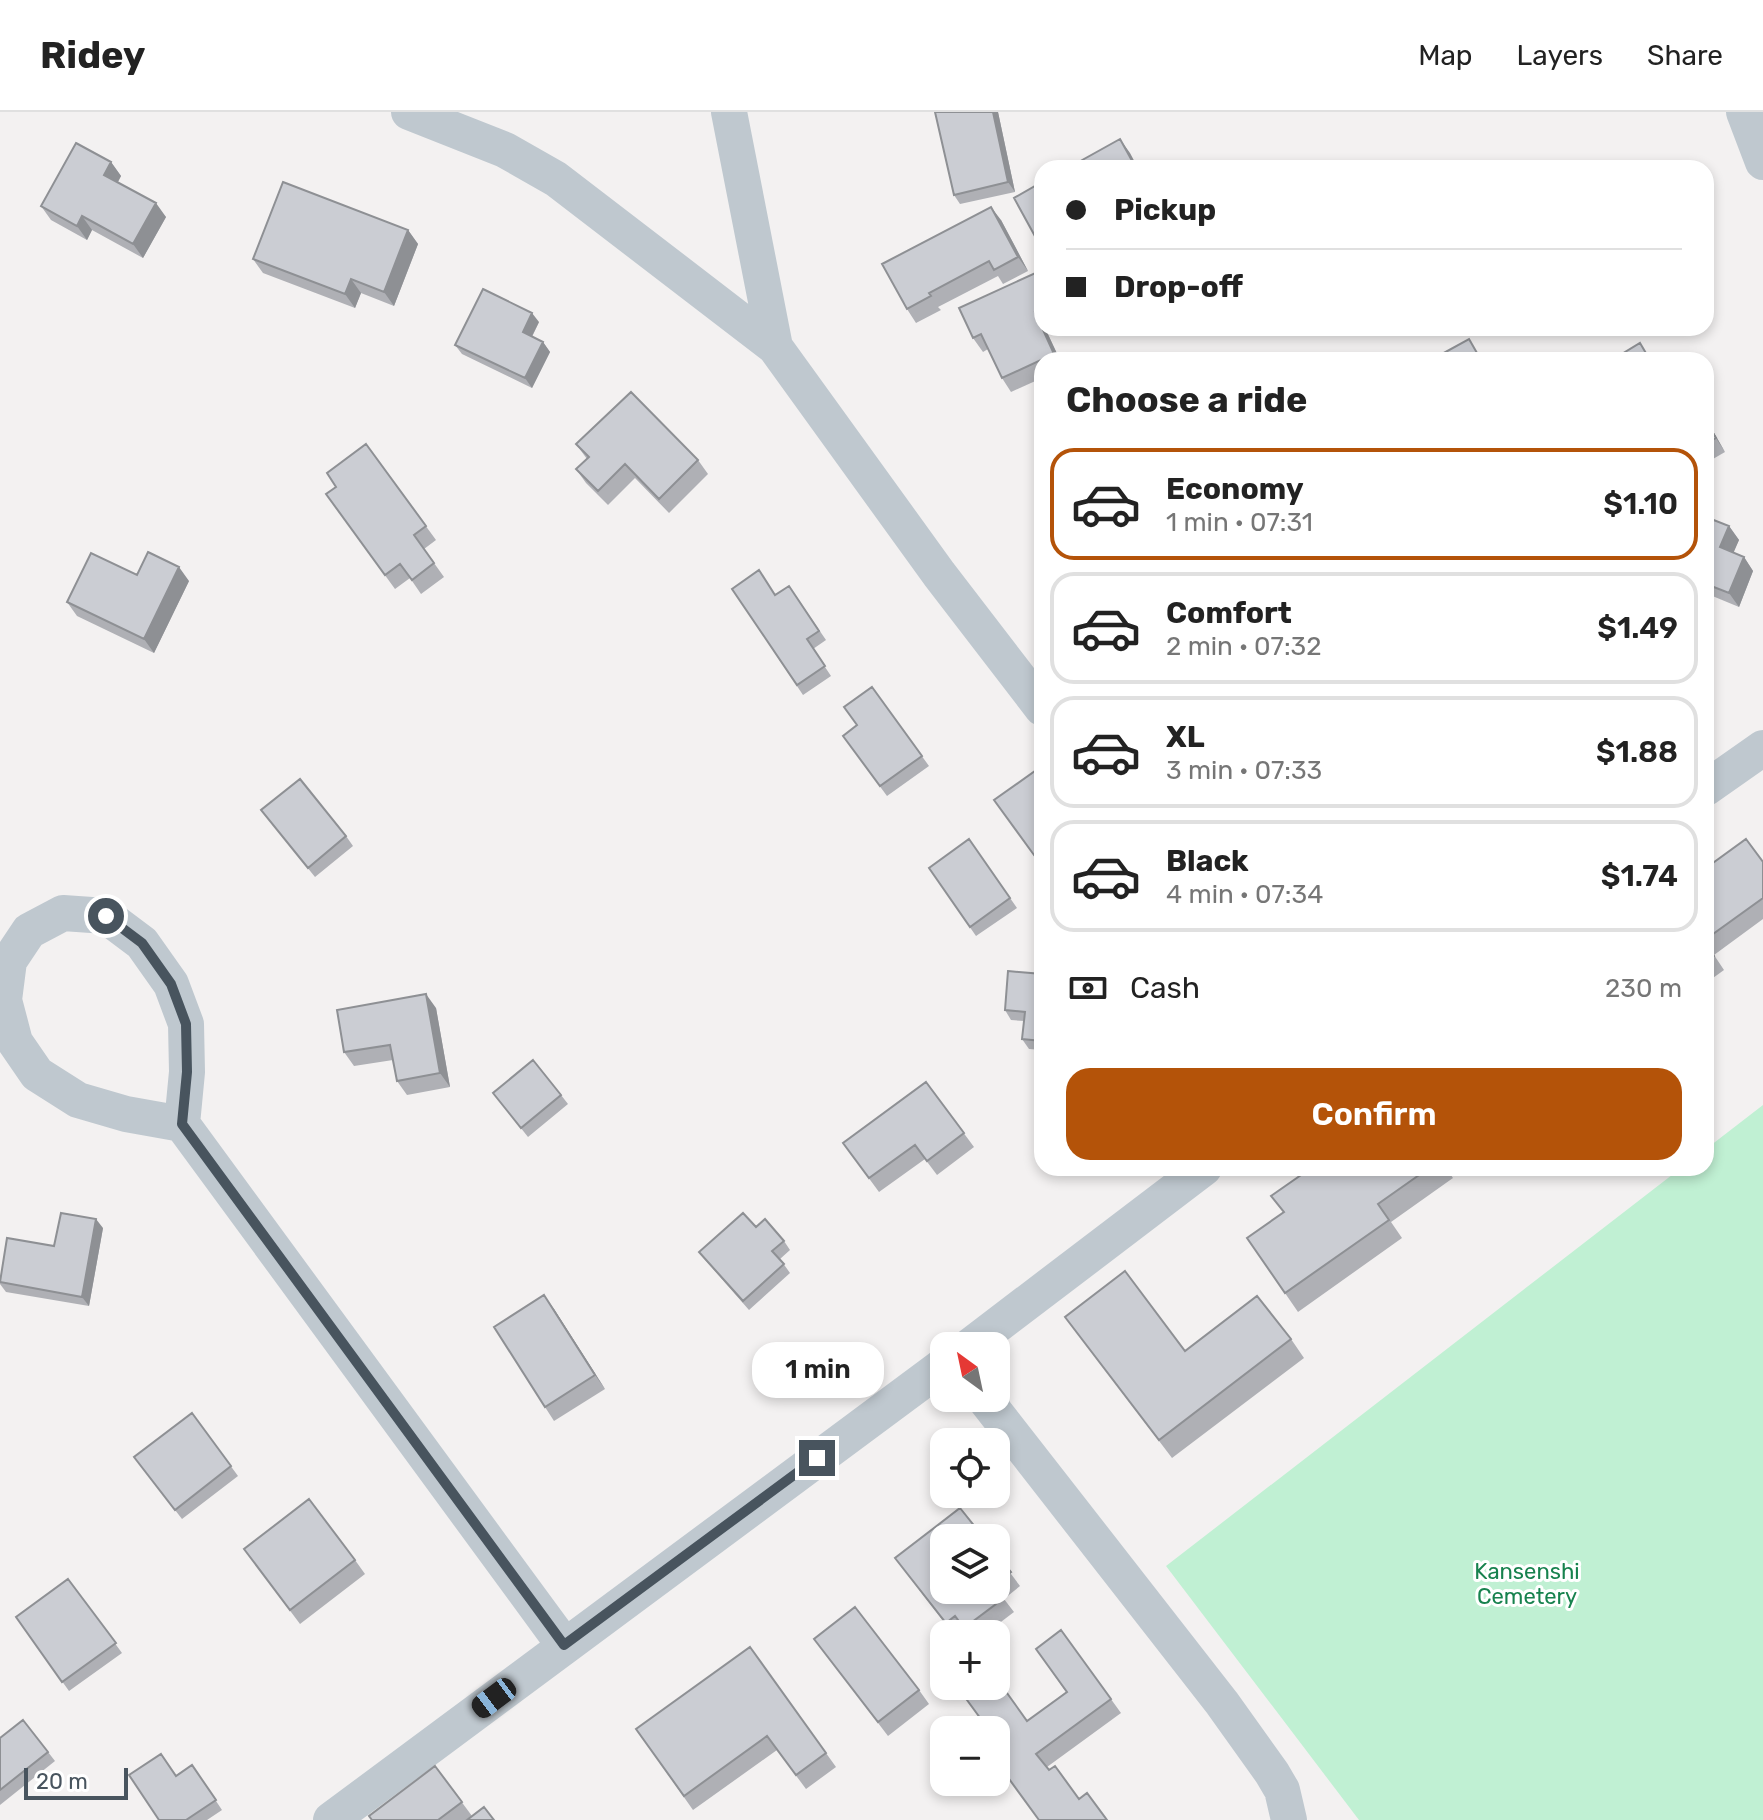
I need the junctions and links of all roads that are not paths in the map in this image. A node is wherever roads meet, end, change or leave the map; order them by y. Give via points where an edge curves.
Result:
1 (409, 112) edge
2 (729, 112) edge
3 (1744, 112) edge
4 (1763, 162) edge
5 (775, 347) junction
6 (1034, 698) edge
7 (1763, 748) edge
8 (1714, 782) edge
9 (182, 1124) junction
10 (1193, 1176) edge
11 (988, 1332) edge
12 (930, 1375) edge
13 (995, 1412) edge
14 (564, 1645) junction
15 (331, 1820) edge
16 (1289, 1820) edge

1 - 5 street via 505,150 556,179
2 - 5 street
3 - 4 street
5 - 6 street
7 - 8 street
9 - 9 street via 78,1100 37,1074 15,1042 4,1000 9,961 29,931 63,913 106,916 142,943 171,984 186,1024
9 - 14 street
10 - 11 street
12 - 14 street
13 - 16 street via 1222,1703 1282,1790
14 - 15 street

